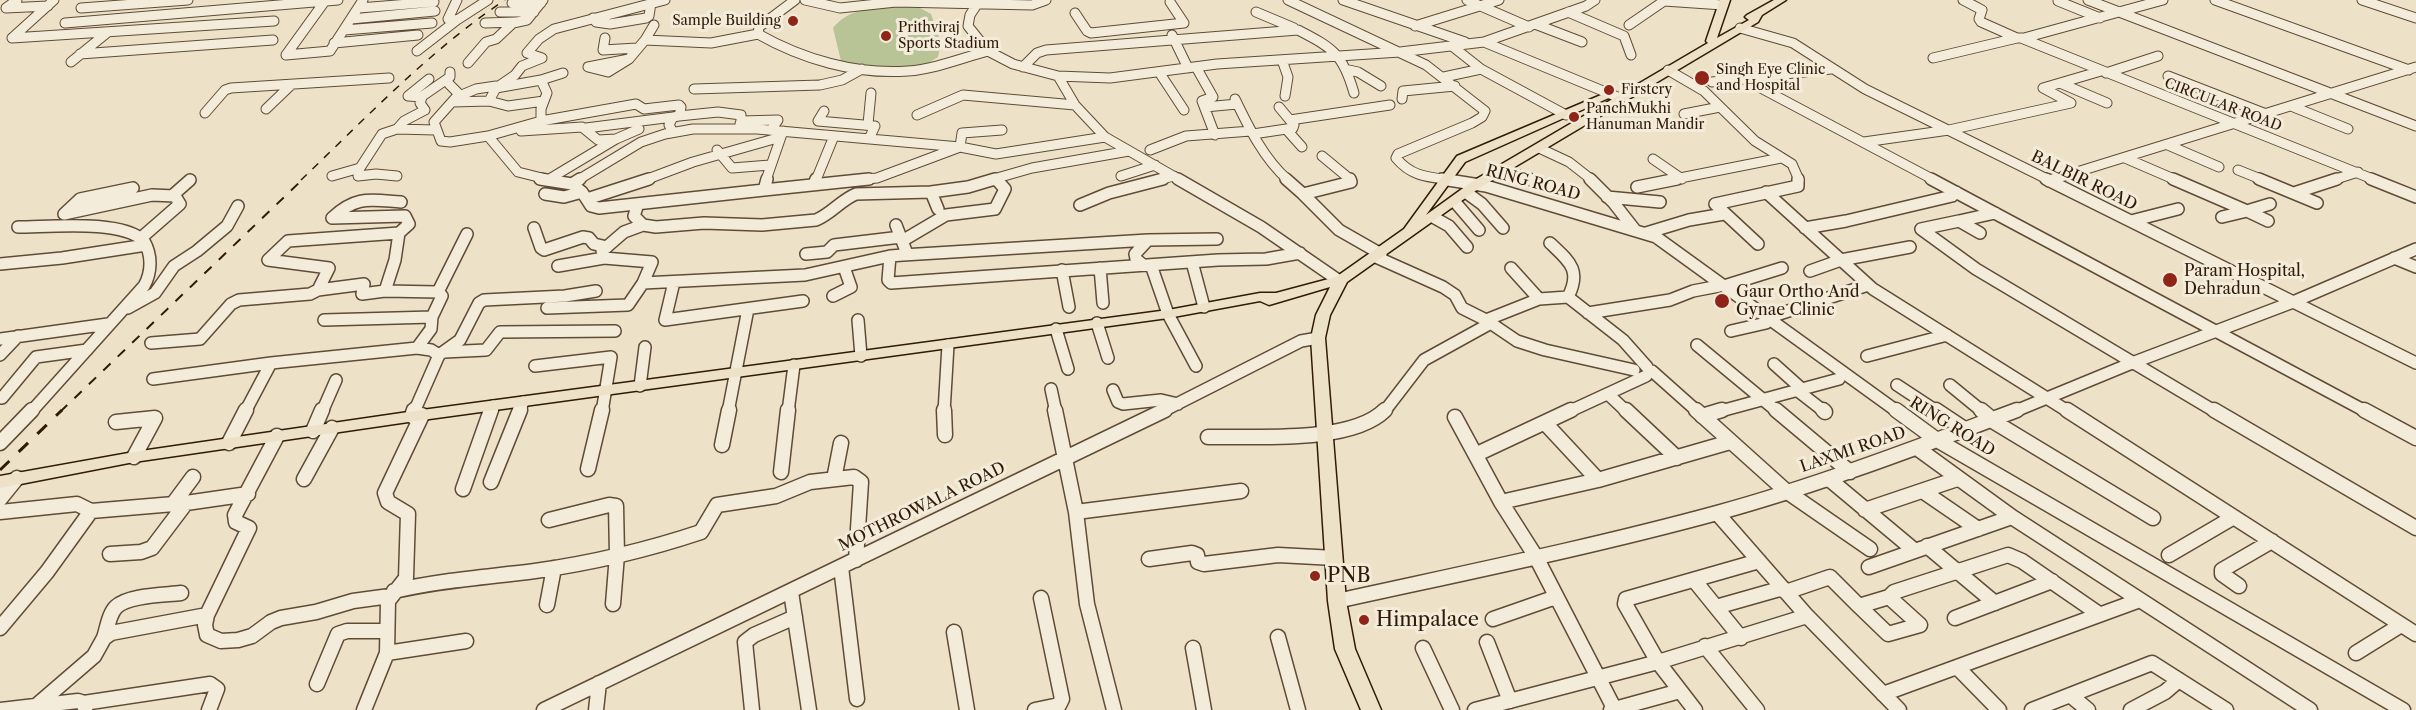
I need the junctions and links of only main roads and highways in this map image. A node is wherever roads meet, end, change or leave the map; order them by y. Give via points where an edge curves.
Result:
1 (1781, 0) edge
2 (1724, 2) edge
3 (1757, 14) junction
4 (1714, 41) junction
5 (1615, 96) junction
6 (1406, 233) junction
7 (1339, 280) junction
8 (0, 482) edge
9 (1371, 710) edge

1 - 3 main road
2 - 4 main road
3 - 4 main road
3 - 4 main road via 1755,20
4 - 5 main road
5 - 6 main road
5 - 6 main road via 1467,156 1444,180
6 - 7 main road
7 - 8 main road via 1276,297 1255,308 1209,306 277,436
7 - 9 main road via 1323,315 1318,338 1337,601 1345,649

